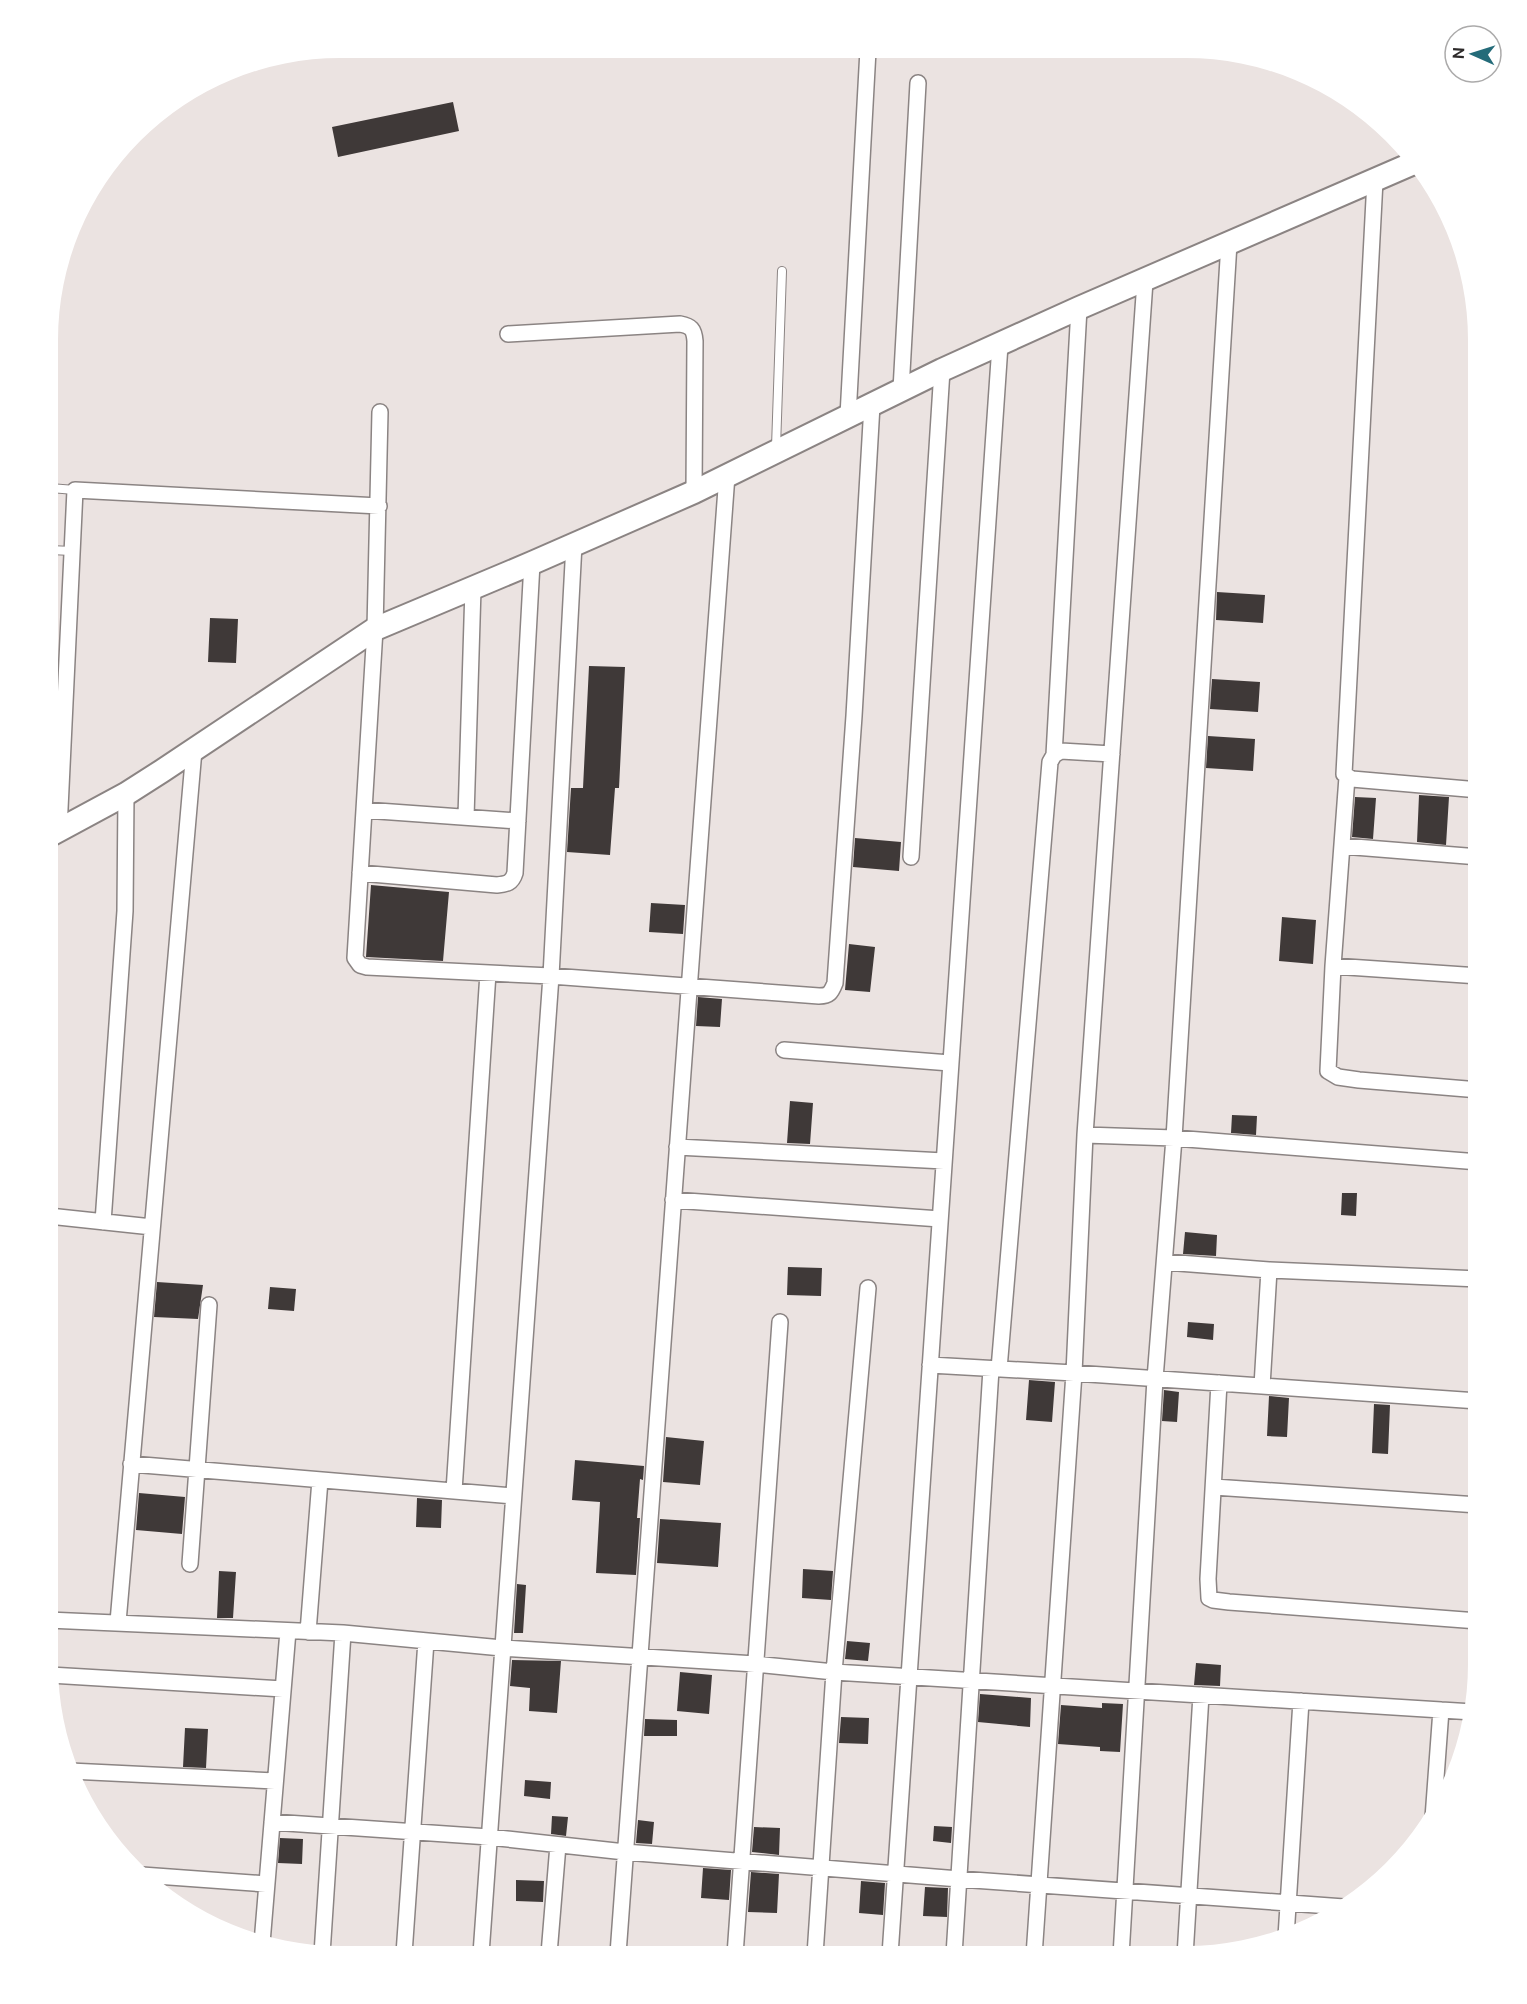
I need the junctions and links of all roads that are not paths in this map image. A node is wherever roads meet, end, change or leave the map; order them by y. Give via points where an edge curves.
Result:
1 (868, 58) edge
2 (918, 83) dead end
3 (1407, 166) edge
4 (1375, 180) junction
5 (1228, 243) junction
6 (782, 271) dead end
7 (1145, 281) junction
8 (1078, 308) junction
9 (508, 334) dead end
10 (1000, 345) junction
11 (942, 370) junction
12 (901, 390) junction
13 (872, 405) junction
14 (380, 412) dead end
15 (848, 416) junction
16 (776, 451) junction
17 (727, 475) junction
18 (58, 489) edge
19 (75, 490) junction
20 (694, 492) junction
21 (379, 506) junction
22 (574, 544) junction
23 (58, 550) edge
24 (72, 551) junction
25 (532, 563) junction
26 (473, 588) junction
27 (375, 629) junction
28 (58, 726) edge
29 (194, 750) junction
30 (1112, 754) junction
31 (1054, 755) junction
32 (1347, 777) junction
33 (1468, 789) edge
34 (126, 794) junction
35 (364, 810) junction
36 (466, 817) junction
37 (518, 821) junction
38 (58, 830) edge
39 (1342, 846) junction
40 (1468, 856) edge
41 (911, 857) dead end
42 (360, 873) junction
43 (1333, 966) junction
44 (488, 973) junction
45 (1468, 975) edge
46 (551, 976) junction
47 (689, 987) junction
48 (784, 1050) dead end
49 (950, 1063) junction
50 (1468, 1089) edge
51 (1085, 1135) junction
52 (1174, 1138) junction
53 (677, 1147) junction
54 (944, 1161) junction
55 (1468, 1161) edge
56 (673, 1200) junction
57 (58, 1217) edge
58 (940, 1220) junction
59 (103, 1222) junction
60 (152, 1227) junction
61 (1165, 1262) junction
62 (1269, 1270) junction
63 (1468, 1279) edge
64 (868, 1288) dead end
65 (209, 1305) dead end
66 (780, 1322) dead end
67 (930, 1365) junction
68 (995, 1369) junction
69 (1074, 1372) junction
70 (1155, 1379) junction
71 (1219, 1383) junction
72 (1262, 1386) junction
73 (1468, 1400) edge
74 (131, 1464) junction
75 (197, 1469) junction
76 (320, 1480) junction
77 (1214, 1487) junction
78 (454, 1491) junction
79 (513, 1496) junction
80 (1468, 1504) edge
81 (190, 1564) dead end
82 (58, 1620) edge
83 (1468, 1620) edge
84 (118, 1622) junction
85 (288, 1631) junction
86 (308, 1632) junction
87 (343, 1634) junction
88 (426, 1641) junction
89 (502, 1648) junction
90 (639, 1656) junction
91 (755, 1664) junction
92 (834, 1672) junction
93 (59, 1676) edge
94 (909, 1677) junction
95 (972, 1681) junction
96 (1054, 1686) junction
97 (283, 1689) junction
98 (1138, 1691) junction
99 (1201, 1695) junction
100 (1301, 1701) junction
101 (1441, 1710) junction
102 (1464, 1711) edge
103 (80, 1771) edge
104 (275, 1781) junction
105 (1435, 1797) edge
106 (272, 1822) junction
107 (330, 1827) junction
108 (412, 1832) junction
109 (489, 1837) junction
110 (558, 1845) junction
111 (625, 1851) junction
112 (741, 1861) junction
113 (821, 1868) junction
114 (896, 1874) junction
115 (155, 1876) edge
116 (959, 1879) junction
117 (266, 1884) junction
118 (1038, 1885) junction
119 (1125, 1892) junction
120 (1189, 1894) junction
121 (1288, 1903) junction
122 (1331, 1906) edge
123 (1287, 1927) edge
124 (263, 1934) edge
125 (323, 1945) edge
126 (405, 1946) edge
127 (482, 1946) edge
128 (550, 1946) edge
129 (619, 1946) edge
130 (736, 1946) edge
131 (816, 1946) edge
132 (891, 1946) edge
133 (955, 1946) edge
134 (1035, 1946) edge
135 (1122, 1946) edge
136 (1186, 1946) edge

1 - 15 street
2 - 12 street
3 - 4 street
4 - 5 street
4 - 32 street via 1343,768
5 - 7 street
5 - 52 street
6 - 16 lane
7 - 8 street
7 - 30 street
8 - 10 street
8 - 31 street
9 - 20 street via 689,326 695,341
10 - 11 street
10 - 49 street
11 - 12 street
11 - 41 street
12 - 13 street
13 - 15 street
13 - 47 street via 835,983 826,996
14 - 21 street
15 - 16 street
16 - 17 street
17 - 20 street
17 - 47 street
18 - 19 lane
19 - 21 street
19 - 24 street
20 - 22 street
21 - 27 street
22 - 25 street
22 - 46 street
23 - 24 lane
24 - 28 street
25 - 26 street
25 - 37 street
26 - 27 street
26 - 36 street
27 - 29 street
27 - 35 street
29 - 34 street
29 - 60 street
30 - 31 street via 1061,751
30 - 51 street
31 - 68 street via 1048,782
32 - 33 street
32 - 39 street
34 - 38 street
34 - 59 street via 125,911
35 - 36 street
35 - 42 street
36 - 37 street
37 - 42 street via 515,873 513,881 507,884
39 - 40 street
39 - 43 street
42 - 44 street via 354,948 360,965
43 - 45 street
43 - 50 street via 1328,1059 1331,1074
44 - 46 street
44 - 78 street
46 - 47 street
46 - 79 street
47 - 53 street
48 - 49 street
49 - 54 street
51 - 52 street
51 - 69 street
52 - 55 street
52 - 61 street
53 - 54 street
53 - 56 street
54 - 58 street
56 - 58 street
56 - 90 street
57 - 59 street
58 - 67 street
59 - 60 street
60 - 74 street
61 - 62 street
61 - 70 street
62 - 63 street
62 - 72 street
64 - 92 street
65 - 75 street
66 - 91 street
67 - 68 street
67 - 94 street
68 - 69 street
68 - 95 street
69 - 70 street
69 - 96 street
70 - 71 street
70 - 98 street
71 - 72 street
71 - 77 street
72 - 73 street
74 - 75 street
74 - 84 street
75 - 76 street
75 - 81 street
76 - 78 street
76 - 86 street
77 - 80 street
77 - 83 street via 1209,1598
78 - 79 street
79 - 89 street
82 - 84 street
84 - 85 street
85 - 86 street
85 - 97 street
86 - 87 street
87 - 88 street
87 - 107 street
88 - 89 street
88 - 108 street
89 - 90 street
89 - 109 street
90 - 91 street
90 - 111 street
91 - 92 street
91 - 112 street
92 - 94 street
92 - 113 street
93 - 97 street
94 - 95 street
94 - 114 street
95 - 96 street
95 - 116 street
96 - 98 street
96 - 118 street
97 - 104 street
98 - 99 street
98 - 119 street
99 - 100 street
99 - 120 street
100 - 101 street
100 - 121 street
101 - 102 street
101 - 105 street
103 - 104 street
104 - 106 street
106 - 107 street
106 - 117 street
107 - 108 street
107 - 125 street
108 - 109 street
108 - 126 street
109 - 110 street
109 - 127 street
110 - 111 street
110 - 128 street
111 - 112 street
111 - 129 street
112 - 113 street
112 - 130 street
113 - 114 street
113 - 131 street
114 - 116 street
114 - 132 street
115 - 117 street
116 - 118 street
116 - 133 street
117 - 124 street
118 - 119 street
118 - 134 street
119 - 120 street
119 - 135 street
120 - 121 street
120 - 136 street
121 - 122 street
121 - 123 street

